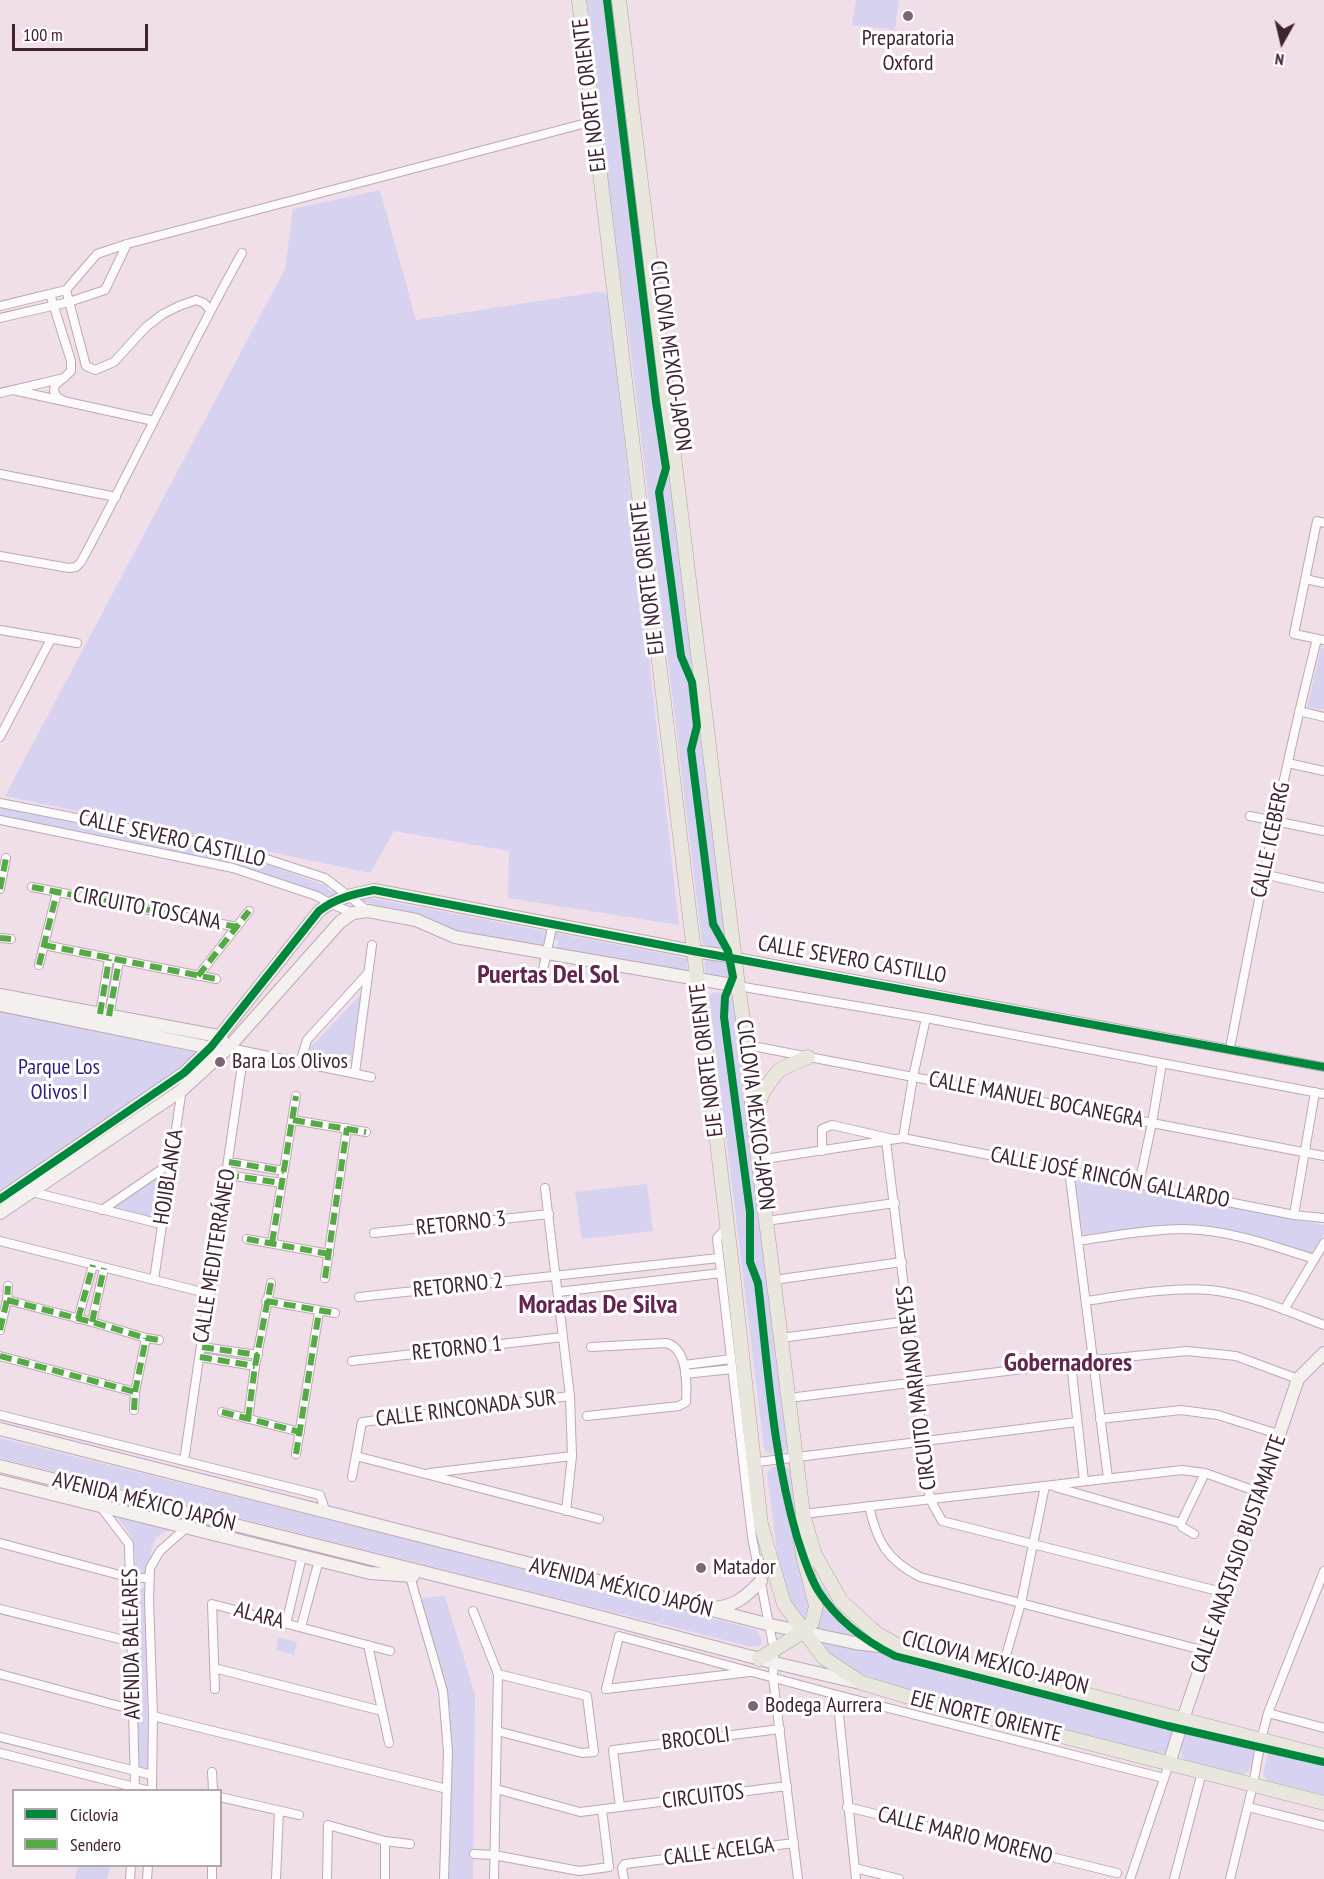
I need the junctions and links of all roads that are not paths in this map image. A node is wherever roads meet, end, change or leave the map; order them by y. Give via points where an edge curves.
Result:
1 (579, 0) edge
2 (619, 0) edge
3 (594, 121) junction
4 (127, 244) junction
5 (242, 253) dead end
6 (66, 290) junction
7 (50, 294) junction
8 (69, 302) junction
9 (0, 306) edge
10 (53, 306) junction
11 (210, 310) junction
12 (0, 318) edge
13 (64, 378) junction
14 (10, 389) junction
15 (0, 393) edge
16 (68, 403) junction
17 (154, 421) junction
18 (0, 474) edge
19 (116, 497) junction
20 (1321, 522) edge
21 (0, 556) edge
22 (1305, 579) junction
23 (1324, 583) edge
24 (0, 630) edge
25 (51, 639) junction
26 (1320, 640) edge
27 (77, 643) dead end
28 (1299, 711) junction
29 (1324, 717) edge
30 (0, 737) edge
31 (1288, 763) junction
32 (1324, 771) edge
33 (0, 803) edge
34 (1250, 816) dead end
35 (0, 820) edge
36 (1275, 820) junction
37 (1324, 831) edge
38 (6, 858) dead end
39 (1263, 874) junction
40 (1, 879) edge
41 (32, 887) dead end
42 (1324, 888) edge
43 (0, 889) edge
44 (57, 892) junction
45 (349, 895) junction
46 (329, 903) junction
47 (249, 910) dead end
48 (368, 911) junction
49 (353, 913) junction
50 (553, 923) junction
51 (237, 927) junction
52 (0, 938) edge
53 (11, 939) dead end
54 (44, 945) junction
55 (372, 945) dead end
56 (693, 951) junction
57 (546, 954) junction
58 (736, 957) junction
59 (110, 959) junction
60 (119, 961) junction
61 (39, 965) dead end
62 (368, 973) junction
63 (198, 976) junction
64 (216, 979) dead end
65 (541, 979) dead end
66 (697, 981) junction
67 (738, 986) junction
68 (0, 995) edge
69 (0, 1005) edge
70 (104, 1015) junction
71 (926, 1018) junction
72 (218, 1036) junction
73 (1231, 1043) dead end
74 (747, 1045) junction
75 (221, 1049) junction
76 (244, 1054) junction
77 (808, 1057) junction
78 (300, 1063) junction
79 (1162, 1063) junction
80 (1324, 1067) edge
81 (184, 1073) junction
82 (355, 1073) junction
83 (371, 1077) dead end
84 (913, 1077) junction
85 (182, 1090) junction
86 (1320, 1093) edge
87 (296, 1096) dead end
88 (753, 1117) junction
89 (293, 1119) junction
90 (1152, 1122) junction
91 (347, 1128) junction
92 (366, 1132) dead end
93 (899, 1138) junction
94 (886, 1141) junction
95 (822, 1151) junction
96 (1305, 1152) junction
97 (1324, 1155) edge
98 (758, 1160) junction
99 (229, 1162) junction
100 (171, 1163) junction
101 (1069, 1170) junction
102 (284, 1171) junction
103 (227, 1175) junction
104 (282, 1183) junction
105 (1139, 1184) junction
106 (545, 1188) dead end
107 (32, 1192) junction
108 (0, 1199) edge
109 (895, 1203) junction
110 (102, 1210) junction
111 (0, 1213) edge
112 (549, 1214) junction
113 (1294, 1215) junction
114 (1324, 1218) edge
115 (766, 1221) junction
116 (161, 1224) junction
117 (727, 1227) junction
118 (374, 1233) dead end
119 (247, 1239) dead end
120 (0, 1241) edge
121 (1078, 1241) junction
122 (272, 1243) junction
123 (1324, 1243) edge
124 (328, 1254) junction
125 (719, 1258) junction
126 (1314, 1259) junction
127 (902, 1262) junction
128 (93, 1265) junction
129 (653, 1266) junction
130 (104, 1268) junction
131 (722, 1273) junction
132 (556, 1276) junction
133 (325, 1278) dead end
134 (154, 1280) junction
135 (774, 1280) junction
136 (655, 1281) junction
137 (271, 1282) dead end
138 (8, 1286) dead end
139 (558, 1292) junction
140 (210, 1294) junction
141 (359, 1297) dead end
142 (8, 1300) junction
143 (266, 1301) junction
144 (1086, 1301) junction
145 (1284, 1310) junction
146 (319, 1312) junction
147 (335, 1314) dead end
148 (78, 1319) junction
149 (909, 1321) junction
150 (92, 1322) junction
151 (1324, 1325) edge
152 (0, 1330) edge
153 (563, 1336) junction
154 (146, 1338) junction
155 (781, 1338) junction
156 (159, 1340) dead end
157 (201, 1347) junction
158 (591, 1347) dead end
159 (1323, 1354) edge
160 (258, 1355) junction
161 (0, 1356) edge
162 (200, 1358) junction
163 (352, 1360) dead end
164 (1094, 1360) junction
165 (731, 1364) junction
166 (255, 1366) junction
167 (684, 1369) junction
168 (1298, 1379) junction
169 (916, 1381) junction
170 (135, 1392) junction
171 (570, 1396) junction
172 (789, 1398) junction
173 (134, 1410) dead end
174 (738, 1410) junction
175 (222, 1412) dead end
176 (0, 1415) edge
177 (587, 1416) dead end
178 (248, 1419) junction
179 (1100, 1419) junction
180 (750, 1422) junction
181 (1077, 1422) junction
182 (0, 1429) edge
183 (300, 1432) junction
184 (1281, 1435) junction
185 (923, 1442) junction
186 (296, 1455) dead end
187 (572, 1455) junction
188 (356, 1456) junction
189 (796, 1457) junction
190 (184, 1461) junction
191 (749, 1463) junction
192 (0, 1466) edge
193 (1204, 1473) junction
194 (424, 1474) junction
195 (352, 1477) dead end
196 (1108, 1478) junction
197 (0, 1481) edge
198 (1084, 1481) junction
199 (1048, 1486) junction
200 (1261, 1493) junction
201 (930, 1499) junction
202 (100, 1506) junction
203 (869, 1506) junction
204 (566, 1510) junction
205 (326, 1513) junction
206 (803, 1514) junction
207 (599, 1519) dead end
208 (1181, 1522) junction
209 (186, 1528) junction
210 (1194, 1534) dead end
211 (752, 1537) junction
212 (0, 1543) edge
213 (1034, 1544) junction
214 (768, 1548) junction
215 (302, 1556) junction
216 (319, 1560) junction
217 (1324, 1572) edge
218 (409, 1573) junction
219 (130, 1578) junction
220 (150, 1578) junction
221 (760, 1581) junction
222 (1226, 1593) junction
223 (1021, 1603) junction
224 (701, 1608) junction
225 (0, 1609) edge
226 (473, 1611) dead end
227 (286, 1624) junction
228 (771, 1625) junction
229 (301, 1627) junction
230 (803, 1632) junction
231 (132, 1642) junction
232 (368, 1645) junction
233 (390, 1651) dead end
234 (1206, 1651) junction
235 (919, 1652) junction
236 (775, 1657) junction
237 (759, 1659) joint
238 (214, 1668) junction
239 (750, 1671) junction
240 (1001, 1673) junction
241 (0, 1674) edge
242 (498, 1674) junction
243 (773, 1678) junction
244 (862, 1683) junction
245 (215, 1689) dead end
246 (837, 1695) junction
247 (134, 1710) junction
248 (382, 1711) junction
249 (1268, 1713) junction
250 (153, 1716) junction
251 (1182, 1719) junction
252 (1324, 1728) edge
253 (780, 1729) junction
254 (497, 1731) junction
255 (0, 1737) edge
256 (10, 1739) junction
257 (1261, 1740) junction
258 (389, 1743) dead end
259 (3, 1754) edge
260 (1324, 1756) edge
261 (1169, 1764) junction
262 (135, 1771) junction
263 (212, 1772) dead end
264 (1202, 1772) junction
265 (152, 1775) junction
266 (1164, 1778) junction
267 (1253, 1785) junction
268 (787, 1786) junction
269 (135, 1789) edge
270 (152, 1789) edge
271 (213, 1789) edge
272 (447, 1789) junction
273 (496, 1790) junction
274 (222, 1797) edge
275 (1324, 1803) edge
276 (620, 1807) junction
277 (848, 1807) junction
278 (1248, 1807) junction
279 (602, 1810) junction
280 (279, 1811) junction
281 (299, 1815) dead end
282 (1324, 1826) edge
283 (384, 1841) junction
284 (794, 1843) junction
285 (410, 1844) dead end
286 (474, 1854) dead end
287 (494, 1855) junction
288 (855, 1868) junction
289 (1117, 1873) dead end
290 (276, 1879) edge
291 (327, 1879) edge
292 (385, 1879) edge
293 (444, 1879) edge
294 (494, 1879) edge
295 (624, 1879) edge
296 (798, 1879) edge
297 (856, 1879) edge
298 (900, 1879) edge
299 (1130, 1879) edge
300 (1174, 1879) edge
301 (1230, 1879) edge

1 - 3 main road, EJE NORTE ORIENTE
2 - 58 main road, EJE NORTE ORIENTE
3 - 4 street
3 - 56 main road, EJE NORTE ORIENTE
4 - 6 street via 97,254
4 - 8 street via 105,290
5 - 11 street
6 - 7 street
6 - 8 street
7 - 9 street
7 - 10 street
8 - 10 street
8 - 11 street via 86,366 95,370 114,362 163,314 196,300
10 - 12 street
10 - 13 street via 71,362 71,371
11 - 17 street
13 - 14 street
13 - 16 street via 54,392
14 - 15 street
14 - 16 street
16 - 17 street
17 - 19 street
18 - 19 street
19 - 21 street via 76,567
20 - 22 street
22 - 23 street
22 - 26 street via 1294,634
24 - 25 street
25 - 27 street
25 - 30 street
26 - 28 street, CALLE ICEBERG
28 - 29 street
28 - 31 street, CALLE ICEBERG
31 - 32 street
31 - 36 street, CALLE ICEBERG
33 - 45 street, CALLE SEVERO CASTILLO via 239,850 325,879
34 - 36 street
35 - 46 street, CALLE SEVERO CASTILLO via 233,868
36 - 37 street
36 - 39 street, CALLE ICEBERG
38 - 40 street
39 - 42 street
39 - 73 street, CALLE ICEBERG
40 - 43 street
41 - 44 street, CIRCUITO TOSCANA
44 - 51 street, CIRCUITO TOSCANA
44 - 54 street, CIRCUITO TOSCANA
45 - 46 street
45 - 48 street, CALLE SEVERO CASTILLO
45 - 50 street, CALLE SEVERO CASTILLO via 374,890
46 - 49 street, CALLE SEVERO CASTILLO
46 - 72 street
47 - 51 street, CIRCUITO TOSCANA
48 - 49 street, CALLE SEVERO CASTILLO
48 - 57 street, CALLE SEVERO CASTILLO via 416,920 455,937
49 - 75 street via 340,922
50 - 56 street, CALLE SEVERO CASTILLO
50 - 57 street
51 - 63 street, CIRCUITO TOSCANA
52 - 53 street
54 - 59 street
54 - 61 street, CIRCUITO TOSCANA
55 - 62 street
56 - 58 street, CALLE SEVERO CASTILLO
56 - 66 main road, EJE NORTE ORIENTE
57 - 65 street
57 - 66 street, CALLE SEVERO CASTILLO
58 - 67 main road, EJE NORTE ORIENTE
58 - 80 street, CALLE SEVERO CASTILLO
59 - 60 street
59 - 70 street
60 - 63 street
60 - 70 street
62 - 78 street via 307,1040
62 - 82 street
63 - 64 street
66 - 67 street, CALLE SEVERO CASTILLO
66 - 117 main road, EJE NORTE ORIENTE
67 - 71 street, CALLE SEVERO CASTILLO
67 - 74 main road, EJE NORTE ORIENTE
68 - 70 street
69 - 75 street
70 - 72 street
71 - 79 street, CALLE SEVERO CASTILLO
71 - 84 street
72 - 75 street
74 - 77 street, CALLE MANUEL BOCANEGRA
74 - 88 main road, EJE NORTE ORIENTE
75 - 76 street
75 - 81 street
75 - 85 street
76 - 78 street
76 - 99 street, CALLE MEDITERRÁNEO
77 - 84 street, CALLE MANUEL BOCANEGRA
77 - 88 main road via 778,1070
78 - 82 street
79 - 86 street, CALLE SEVERO CASTILLO
79 - 90 street
81 - 85 street, HOJIBLANCA
81 - 108 street
82 - 83 street
84 - 90 street, CALLE MANUEL BOCANEGRA
84 - 93 street
85 - 100 street, HOJIBLANCA
85 - 107 street
86 - 96 street
87 - 89 street
88 - 98 main road, EJE NORTE ORIENTE
89 - 91 street
89 - 102 street
90 - 96 street, CALLE MANUEL BOCANEGRA
90 - 105 street
91 - 92 street
91 - 124 street
93 - 94 street, CALLE JOSÉ RINCÓN GALLARDO
93 - 95 street, CALLE JOSÉ RINCÓN GALLARDO via 832,1125 822,1129
93 - 101 street, CALLE JOSÉ RINCÓN GALLARDO
94 - 95 street, CALLE JOSÉ RINCÓN GALLARDO
94 - 109 street, CIRCUITO MARIANO REYES
95 - 98 street, CALLE JOSÉ RINCÓN GALLARDO
96 - 97 street, CALLE MANUEL BOCANEGRA
96 - 113 street
98 - 115 main road, EJE NORTE ORIENTE
99 - 102 street
99 - 103 street, CALLE MEDITERRÁNEO
100 - 110 street
100 - 116 street, HOJIBLANCA
101 - 105 street, CALLE JOSÉ RINCÓN GALLARDO
101 - 121 street
102 - 104 street
103 - 104 street
103 - 140 street, CALLE MEDITERRÁNEO
104 - 122 street
105 - 113 street, CALLE JOSÉ RINCÓN GALLARDO
106 - 112 street
107 - 110 street
107 - 111 street
109 - 115 street
109 - 127 street, CIRCUITO MARIANO REYES
110 - 116 street
112 - 118 street, RETORNO 3
112 - 132 street
113 - 114 street, CALLE JOSÉ RINCÓN GALLARDO
115 - 135 main road, EJE NORTE ORIENTE
116 - 134 street, HOJIBLANCA
117 - 125 street via 717,1238
117 - 180 main road, EJE NORTE ORIENTE
119 - 122 street
120 - 128 street
121 - 126 street via 1183,1229 1256,1240
121 - 144 street
122 - 124 street
123 - 126 street
124 - 133 street
125 - 129 street, RETORNO 2
125 - 131 street
126 - 145 street
127 - 135 street
127 - 149 street, CIRCUITO MARIANO REYES
128 - 130 street
128 - 148 street
129 - 132 street, RETORNO 2
129 - 136 street
130 - 134 street
130 - 150 street
131 - 136 street
131 - 165 street
132 - 139 street
132 - 141 street, RETORNO 2
134 - 140 street
135 - 155 main road, EJE NORTE ORIENTE
136 - 139 street
137 - 143 street
138 - 142 street
139 - 153 street
140 - 157 street, CALLE MEDITERRÁNEO
142 - 148 street
142 - 152 street
143 - 146 street
143 - 160 street
144 - 145 street via 1158,1290 1210,1290
144 - 164 street
145 - 151 street
146 - 147 street
146 - 183 street
148 - 150 street
149 - 155 street
149 - 169 street, CIRCUITO MARIANO REYES
150 - 154 street
153 - 163 street, RETORNO 1
153 - 171 street
154 - 156 street
154 - 170 street
155 - 172 main road, EJE NORTE ORIENTE
157 - 160 street
157 - 162 street, CALLE MEDITERRÁNEO
158 - 167 street via 674,1344
159 - 168 street, CALLE ANASTASIO BUSTAMANTE
160 - 166 street
161 - 170 street
162 - 166 street
162 - 190 street, CALLE MEDITERRÁNEO
164 - 168 street via 1187,1351 1236,1356
164 - 179 street
165 - 167 street
165 - 174 street
166 - 178 street
167 - 177 street via 686,1402 679,1406
168 - 184 street, CALLE ANASTASIO BUSTAMANTE
169 - 172 street
169 - 181 street via 1071,1363
169 - 185 street, CIRCUITO MARIANO REYES
170 - 173 street
171 - 187 street
171 - 188 street, CALLE RINCONADA SUR via 362,1422
172 - 189 main road, EJE NORTE ORIENTE
174 - 180 main road
174 - 191 street
175 - 178 street
176 - 190 street
178 - 183 street
179 - 184 street via 1181,1410 1218,1415
179 - 196 street
180 - 191 main road, EJE NORTE ORIENTE
181 - 185 street
181 - 198 street
182 - 205 street, AVENIDA MÉXICO JAPÓN
183 - 186 street
184 - 200 street, CALLE ANASTASIO BUSTAMANTE
185 - 189 street
185 - 201 street, CIRCUITO MARIANO REYES
187 - 194 street
187 - 204 street
188 - 194 street
188 - 195 street
189 - 191 street
189 - 206 main road, EJE NORTE ORIENTE
190 - 205 street via 320,1496
191 - 211 street
191 - 214 main road, EJE NORTE ORIENTE
192 - 218 street, AVENIDA MÉXICO JAPÓN
193 - 196 street via 1182,1470
193 - 200 street
193 - 208 street
194 - 204 street
196 - 198 street
197 - 202 street, AVENIDA MÉXICO JAPÓN
198 - 199 street
199 - 201 street
199 - 208 street
199 - 213 street
200 - 222 street, CALLE ANASTASIO BUSTAMANTE
201 - 203 street
201 - 213 street, CIRCUITO MARIANO REYES via 942,1521
202 - 209 street, AVENIDA MÉXICO JAPÓN
202 - 219 street, AVENIDA BALEARES via 129,1544
203 - 206 street
203 - 223 street via 874,1532 901,1567 920,1577
204 - 207 street
205 - 224 street, AVENIDA MÉXICO JAPÓN
206 - 230 main road via 798,1523 816,1606 812,1623
206 - 235 main road, EJE NORTE ORIENTE via 814,1553 841,1601 876,1634
208 - 210 street
209 - 215 street, AVENIDA MÉXICO JAPÓN
209 - 220 street, AVENIDA BALEARES via 160,1551 150,1568
211 - 214 main road
211 - 221 street
212 - 219 street
213 - 222 street, CIRCUITO MARIANO REYES
213 - 223 street
214 - 230 main road, EJE NORTE ORIENTE via 784,1604
215 - 216 street, AVENIDA MÉXICO JAPÓN
215 - 227 street
216 - 218 street, AVENIDA MÉXICO JAPÓN via 370,1573
216 - 229 street
217 - 249 street
218 - 237 street, AVENIDA MÉXICO JAPÓN via 428,1574 551,1604
218 - 272 street via 443,1691
219 - 220 street
219 - 231 street, AVENIDA BALEARES
220 - 250 street, AVENIDA BALEARES
221 - 224 street via 737,1603
221 - 228 street
222 - 234 street, CALLE ANASTASIO BUSTAMANTE
223 - 234 street
223 - 240 street
224 - 228 street, AVENIDA MÉXICO JAPÓN
225 - 231 street
226 - 242 street
227 - 229 street, ALARA
227 - 238 street, ALARA via 212,1604
228 - 230 street, AVENIDA MÉXICO JAPÓN
228 - 236 street
229 - 232 street, ALARA
230 - 235 street, AVENIDA MÉXICO JAPÓN
230 - 236 main road
230 - 244 main road, EJE NORTE ORIENTE via 824,1658
231 - 247 street, AVENIDA BALEARES
232 - 233 street, ALARA
232 - 248 street
234 - 251 street, CALLE ANASTASIO BUSTAMANTE
235 - 240 main road, EJE NORTE ORIENTE
236 - 237 main road
236 - 243 street
236 - 244 street
238 - 245 street, ALARA
238 - 248 street
239 - 239 street, EJE NORTE ORIENTE via 619,1636 606,1689 684,1680
239 - 243 street, EJE NORTE ORIENTE
240 - 251 main road, EJE NORTE ORIENTE
241 - 247 street
242 - 254 street
242 - 254 street via 587,1696 594,1752 582,1754
243 - 246 street, EJE NORTE ORIENTE
243 - 253 street
244 - 261 main road, EJE NORTE ORIENTE
246 - 266 street, EJE NORTE ORIENTE
246 - 277 street
247 - 262 street, AVENIDA BALEARES
248 - 258 street
249 - 252 street
249 - 257 street
250 - 265 street, AVENIDA BALEARES
250 - 272 street
251 - 257 main road, EJE NORTE ORIENTE
251 - 261 street, CALLE ANASTASIO BUSTAMANTE
253 - 268 street
253 - 276 street, BROCOLI via 613,1750
254 - 273 street
255 - 256 street
256 - 259 street
256 - 262 street
257 - 260 main road, EJE NORTE ORIENTE
257 - 267 street
259 - 269 street
261 - 264 main road, EJE NORTE ORIENTE
261 - 266 street
262 - 265 street
262 - 269 street, AVENIDA BALEARES
263 - 271 street
264 - 267 main road, EJE NORTE ORIENTE
264 - 300 street
265 - 270 street, AVENIDA BALEARES
266 - 299 street
267 - 275 main road, EJE NORTE ORIENTE
267 - 278 street
268 - 276 street, CIRCUITOS
268 - 284 street
272 - 293 street
273 - 279 street, CIRCUITOS via 580,1812
273 - 287 street
274 - 280 street
276 - 279 street, CIRCUITOS
277 - 288 street
277 - 289 street, CALLE MARIO MORENO
278 - 282 street
278 - 301 street
279 - 287 street via 609,1867 579,1871
280 - 281 street
280 - 290 street
283 - 285 street
283 - 291 street via 328,1825
283 - 292 street
284 - 295 street, CALLE ACELGA via 625,1863
284 - 296 street
286 - 287 street
287 - 294 street
288 - 297 street
288 - 298 street

